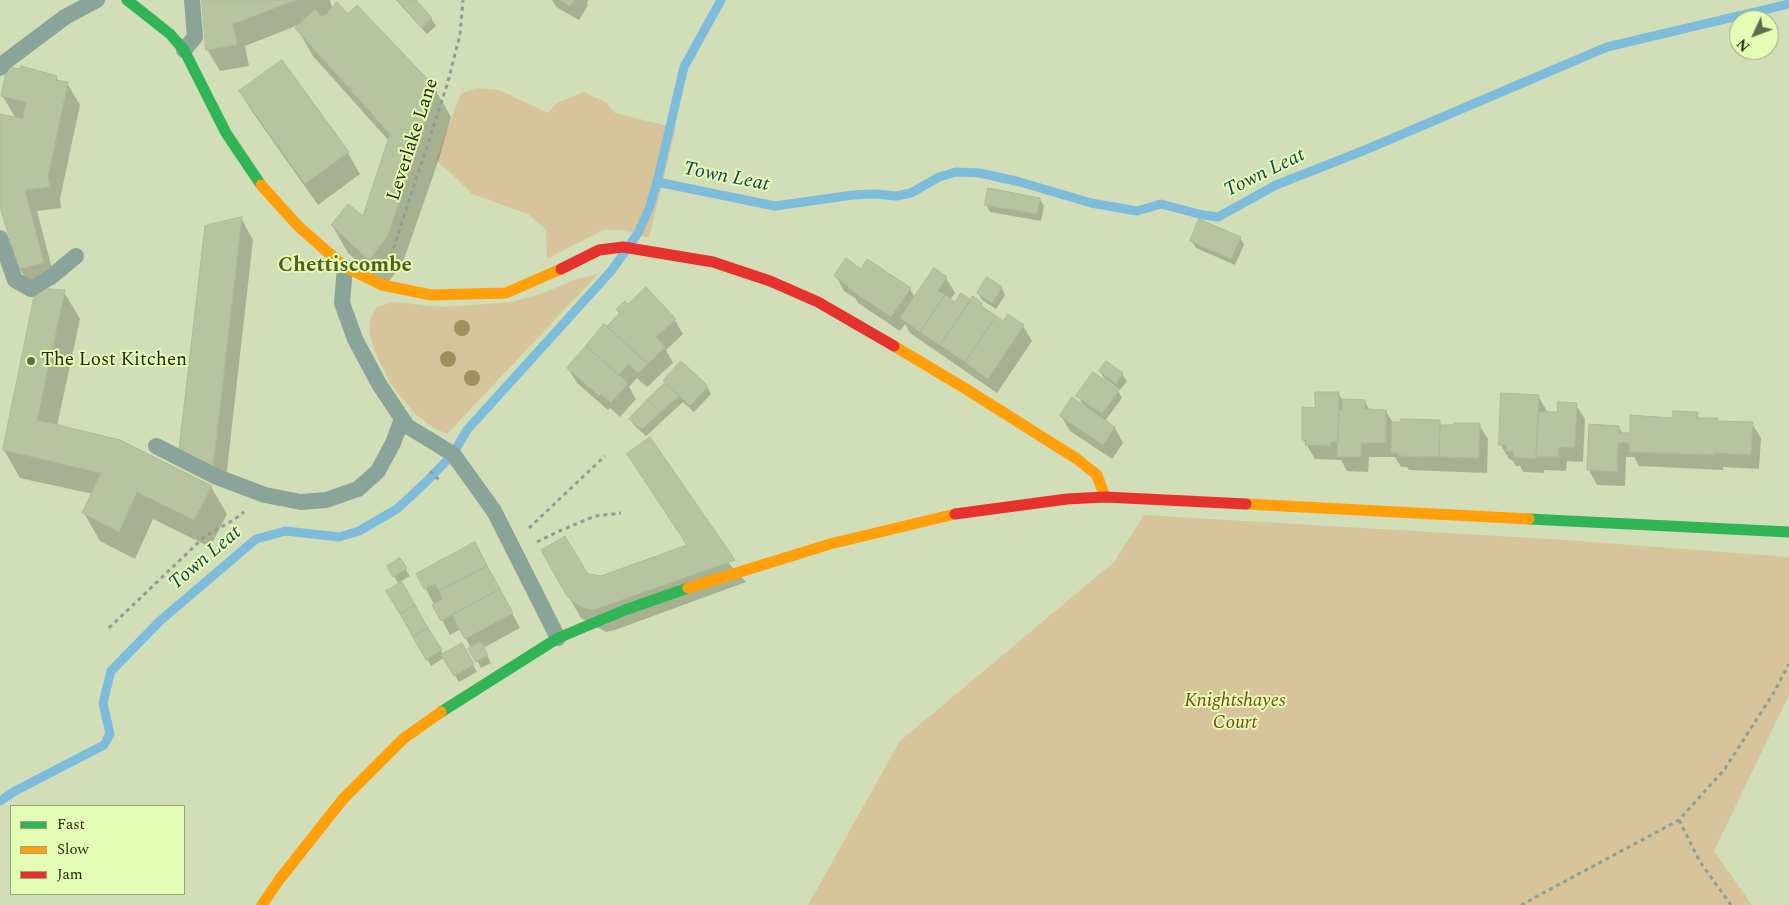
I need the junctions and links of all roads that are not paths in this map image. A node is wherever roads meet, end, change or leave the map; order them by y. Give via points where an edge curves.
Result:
1 (97, 0) edge
2 (128, 0) edge
3 (192, 0) edge
4 (184, 50) junction
5 (0, 68) edge
6 (0, 238) edge
7 (76, 256) dead end
8 (345, 267) junction
9 (402, 419) junction
10 (156, 446) dead end
11 (1105, 497) junction
12 (1789, 532) edge
13 (558, 638) junction
14 (262, 905) edge

1 - 5 lane via 65,18
2 - 4 street via 170,34
3 - 4 lane via 195,36
4 - 8 street via 226,133 260,185 299,228
6 - 7 lane via 15,280 31,289
8 - 9 lane via 342,304 355,339
8 - 11 street via 382,285 431,295 506,293 599,250 623,247 713,262 770,281 818,302 966,389 1077,459 1097,475
9 - 10 lane via 378,471 358,488 326,500 301,502 266,495 217,477
9 - 13 lane via 407,426 453,454 494,512
11 - 12 street
11 - 13 street via 945,515 830,544 626,610
13 - 14 street via 403,739 343,799

